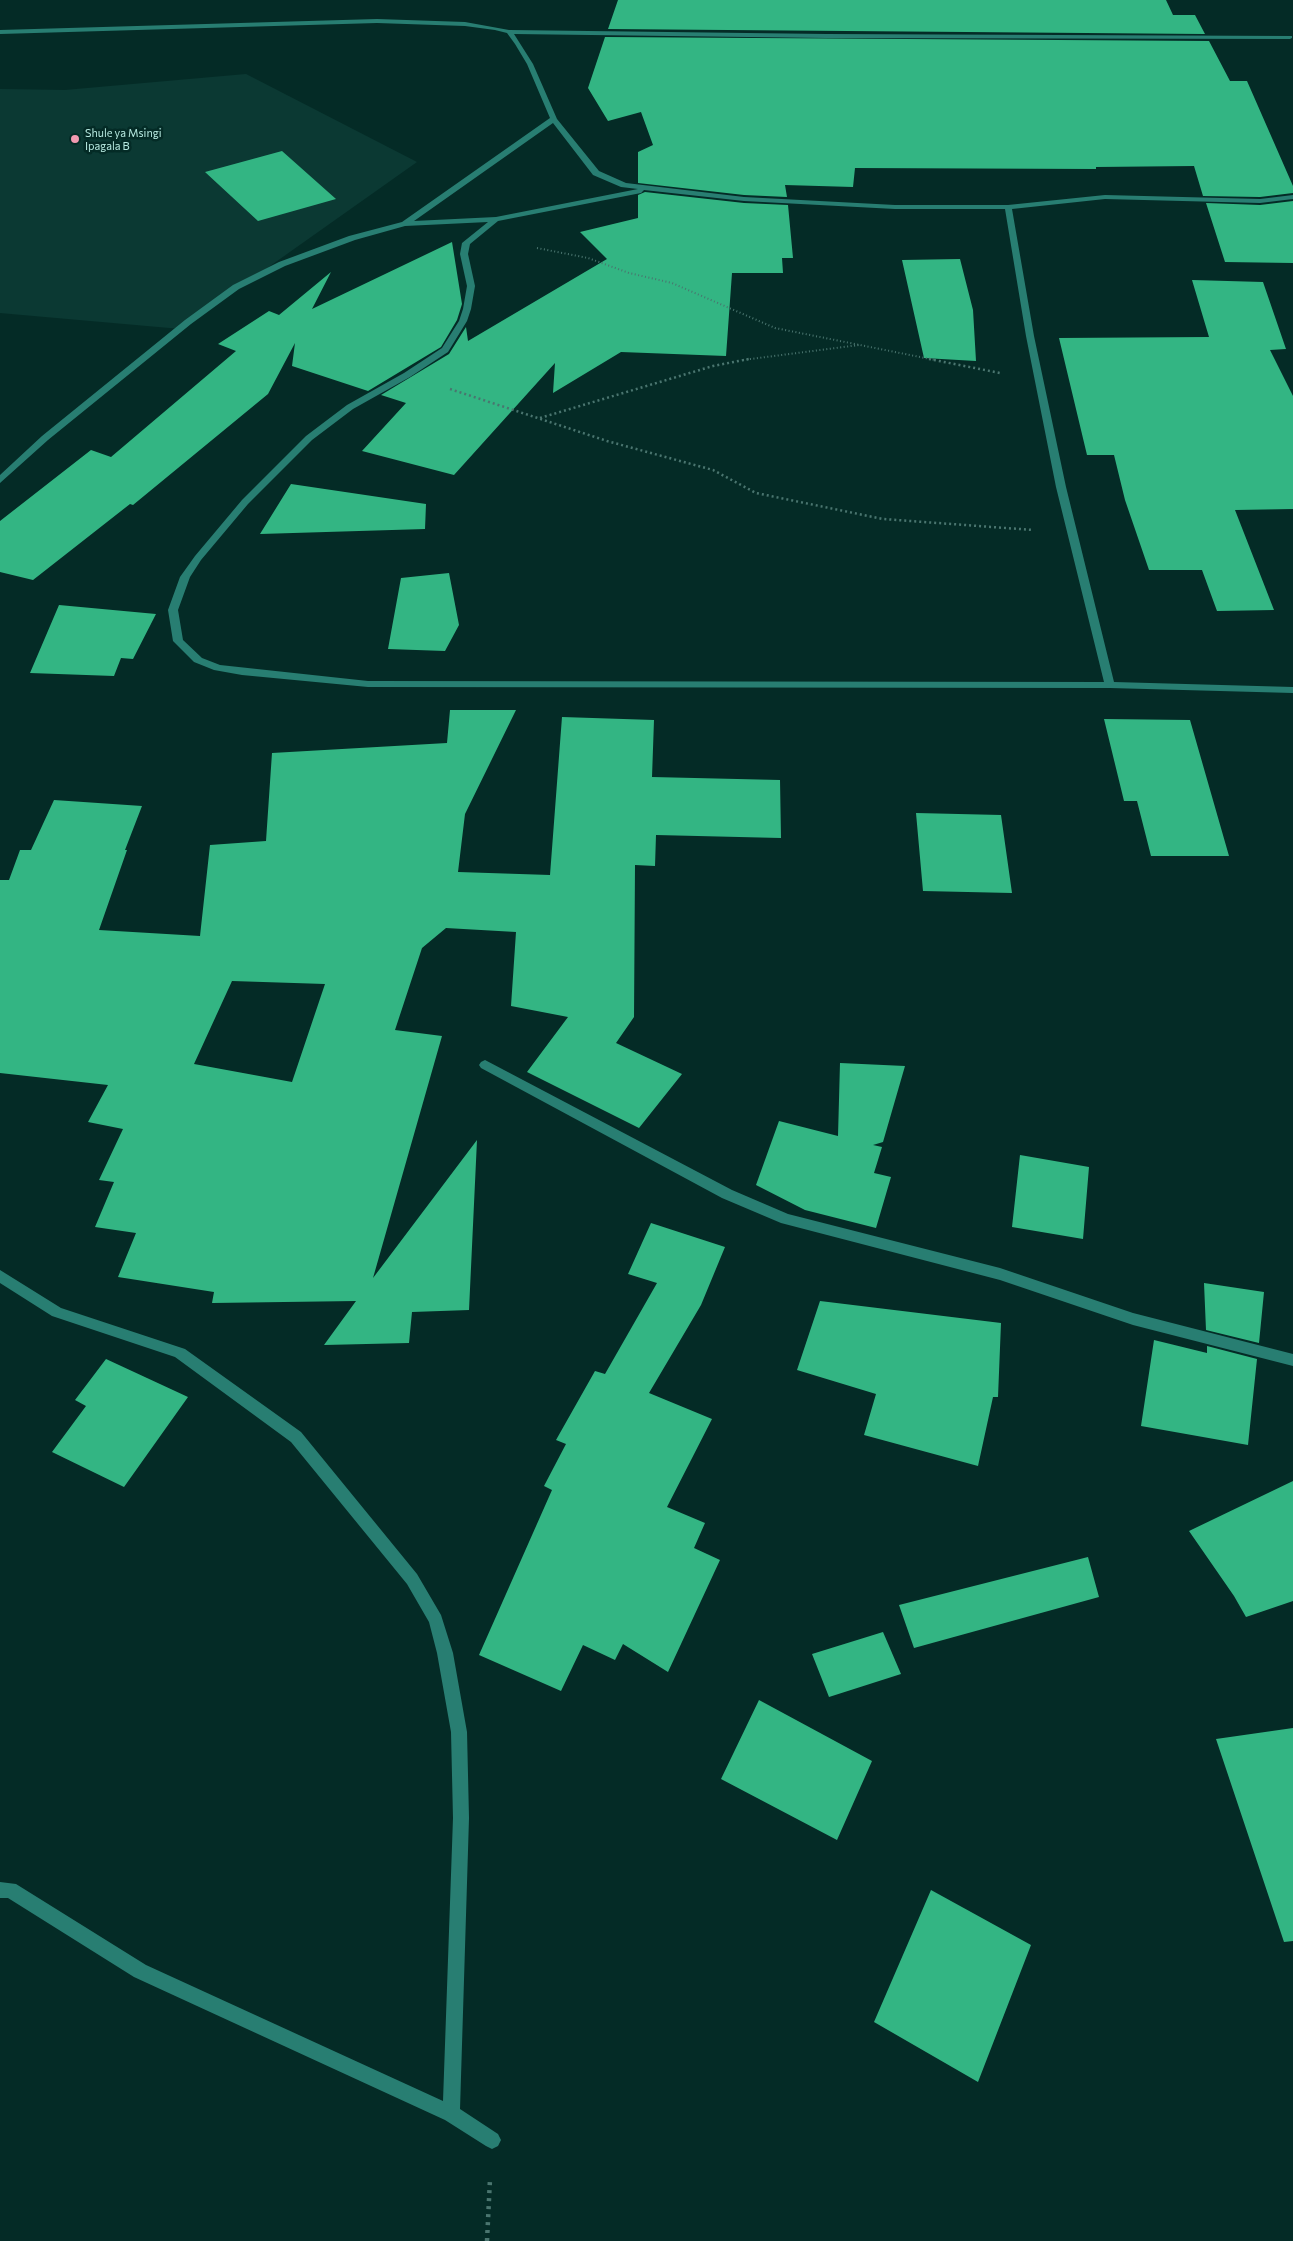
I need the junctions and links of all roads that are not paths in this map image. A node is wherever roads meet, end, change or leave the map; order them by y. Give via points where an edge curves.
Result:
1 (1293, 28) edge
2 (0, 32) edge
3 (509, 32) junction
4 (1290, 37) junction
5 (1293, 45) edge
6 (554, 119) junction
7 (651, 189) junction
8 (1293, 197) edge
9 (1008, 207) junction
10 (496, 219) junction
11 (405, 224) junction
12 (0, 480) edge
13 (1110, 685) junction
14 (1293, 690) edge
15 (485, 1065) dead end
16 (0, 1276) edge
17 (1293, 1360) edge
18 (0, 1890) edge
19 (451, 2114) junction
20 (492, 2140) road end

1 - 4 street
2 - 3 street via 377,21 465,24
3 - 4 street
3 - 6 street via 524,52
4 - 5 street
6 - 7 street via 596,173 624,184
6 - 11 street
7 - 9 street via 817,204
7 - 10 street
8 - 9 street via 1260,201 1105,197
9 - 13 street via 1061,487
10 - 11 street
10 - 13 street via 466,243 464,254 471,286 463,320 445,350 350,407 309,438 245,502 185,577 173,610 178,641 198,660 242,672 368,684
11 - 12 street via 352,238 282,264 236,287 45,438
13 - 14 street
15 - 17 street via 727,1194 786,1219 1000,1274 1133,1319
16 - 19 street via 57,1312 180,1353 296,1437 412,1579 436,1620 459,1732 461,1818
18 - 19 street via 10,1890 140,1971
19 - 20 street

